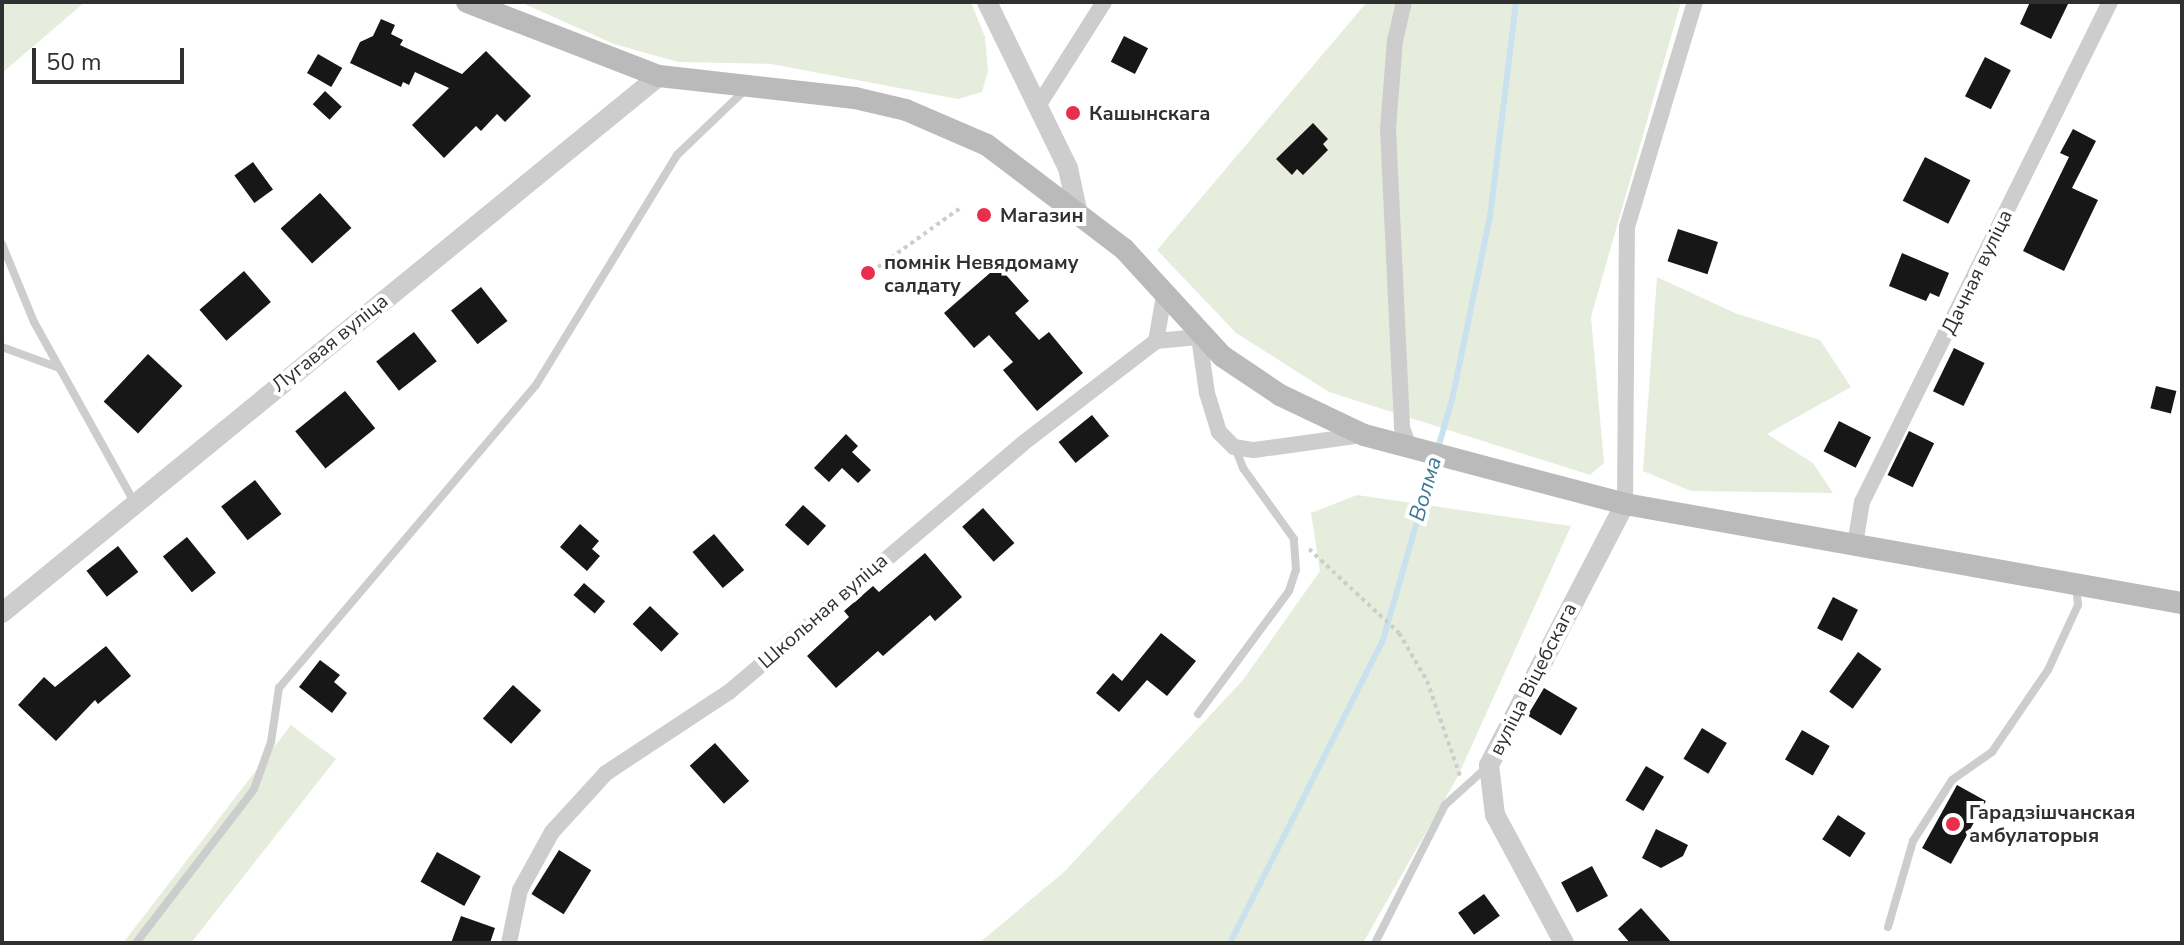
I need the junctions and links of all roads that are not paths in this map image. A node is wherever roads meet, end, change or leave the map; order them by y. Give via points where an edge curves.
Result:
1 (467, 2) edge
2 (987, 2) edge
3 (1104, 2) edge
4 (1404, 2) edge
5 (1695, 2) edge
6 (2110, 2) edge
7 (659, 76) junction
8 (747, 89) junction
9 (1038, 106) junction
10 (1077, 210) junction
11 (2, 244) edge
12 (1164, 296) junction
13 (1199, 337) junction
14 (1156, 341) junction
15 (2, 347) edge
16 (60, 368) junction
17 (1364, 435) junction
18 (1234, 447) junction
19 (1410, 449) junction
20 (134, 502) junction
21 (1625, 504) junction
22 (1855, 545) junction
23 (2076, 585) junction
24 (2182, 603) edge
25 (2, 613) edge
26 (1198, 714) dead end
27 (1489, 765) junction
28 (1888, 927) dead end
29 (136, 943) edge
30 (509, 943) edge
31 (1375, 943) edge
32 (1564, 943) edge

1 - 7 main road
2 - 9 street
3 - 9 street
4 - 19 street via 1395,40 1388,129 1402,428
5 - 21 street via 1627,227
6 - 22 street, Дачная вуліца via 1862,502
7 - 8 main road
7 - 20 street, Лугавая вуліца
8 - 10 main road via 855,98 906,110 987,145
8 - 29 lane via 677,155 536,385 279,688 271,742 254,789
9 - 10 street via 1068,168
10 - 12 main road via 1124,249
11 - 16 lane
12 - 13 main road
12 - 14 street
13 - 14 street
13 - 17 main road via 1280,395
13 - 18 street via 1219,432
14 - 30 street, Школьная вуліца via 987,473 729,692 606,773 552,832 520,890
15 - 16 lane
16 - 20 lane
17 - 18 street via 1254,450
17 - 19 main road
18 - 26 lane via 1294,539 1296,570 1289,591
19 - 21 main road
20 - 25 street, Лугавая вуліца
21 - 22 main road
21 - 27 street, вуліца Віцебскага
22 - 23 main road
23 - 24 main road
23 - 28 lane via 2078,605 2048,670 1992,752 1952,780 1913,841
27 - 31 lane via 1445,805
27 - 32 street, вуліца Віцебскага via 1495,815

